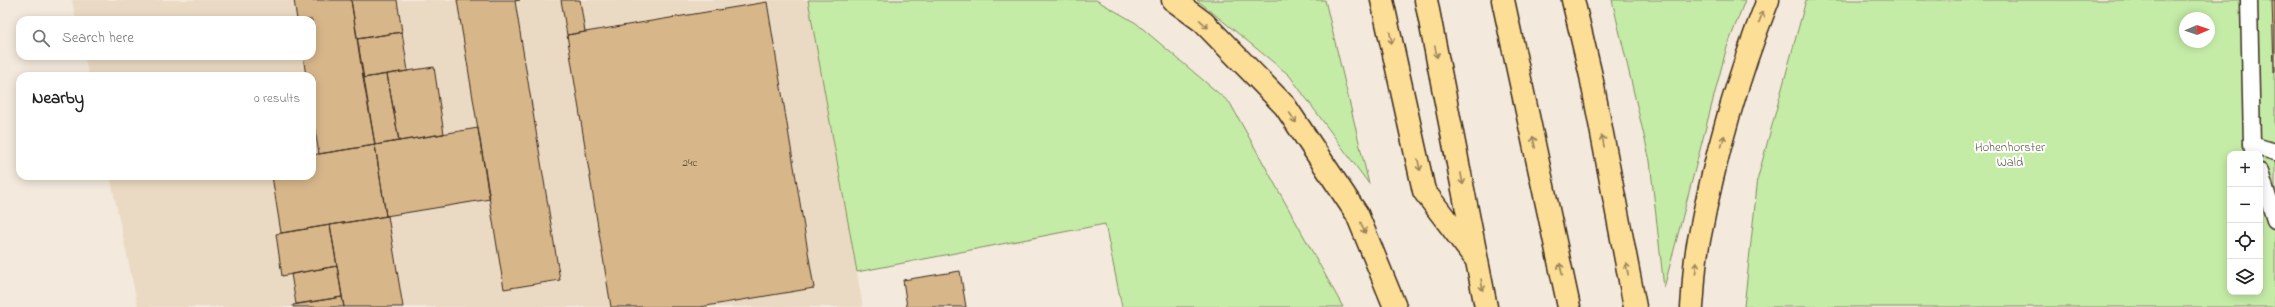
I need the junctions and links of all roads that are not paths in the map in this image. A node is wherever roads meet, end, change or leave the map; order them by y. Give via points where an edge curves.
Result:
1 (1173, 0) edge
2 (1382, 0) edge
3 (1426, 0) edge
4 (1503, 0) edge
5 (1573, 0) edge
6 (1768, 0) edge
7 (2249, 0) edge
8 (2253, 149) edge
9 (2275, 152) edge
10 (2263, 182) edge
11 (2275, 220) edge
12 (1479, 264) junction
13 (1395, 307) edge
14 (1486, 307) edge
15 (1569, 307) edge
16 (1635, 307) edge
17 (1692, 307) edge

1 -> 13 highway via 1202,22 1285,106 1357,214
2 -> 12 highway via 1424,191
3 -> 12 highway
15 -> 4 highway
16 -> 5 highway via 1591,76
17 -> 6 highway via 1698,241 1749,48
7 - 8 lane
8 - 9 lane
10 - 11 lane
12 -> 14 highway

